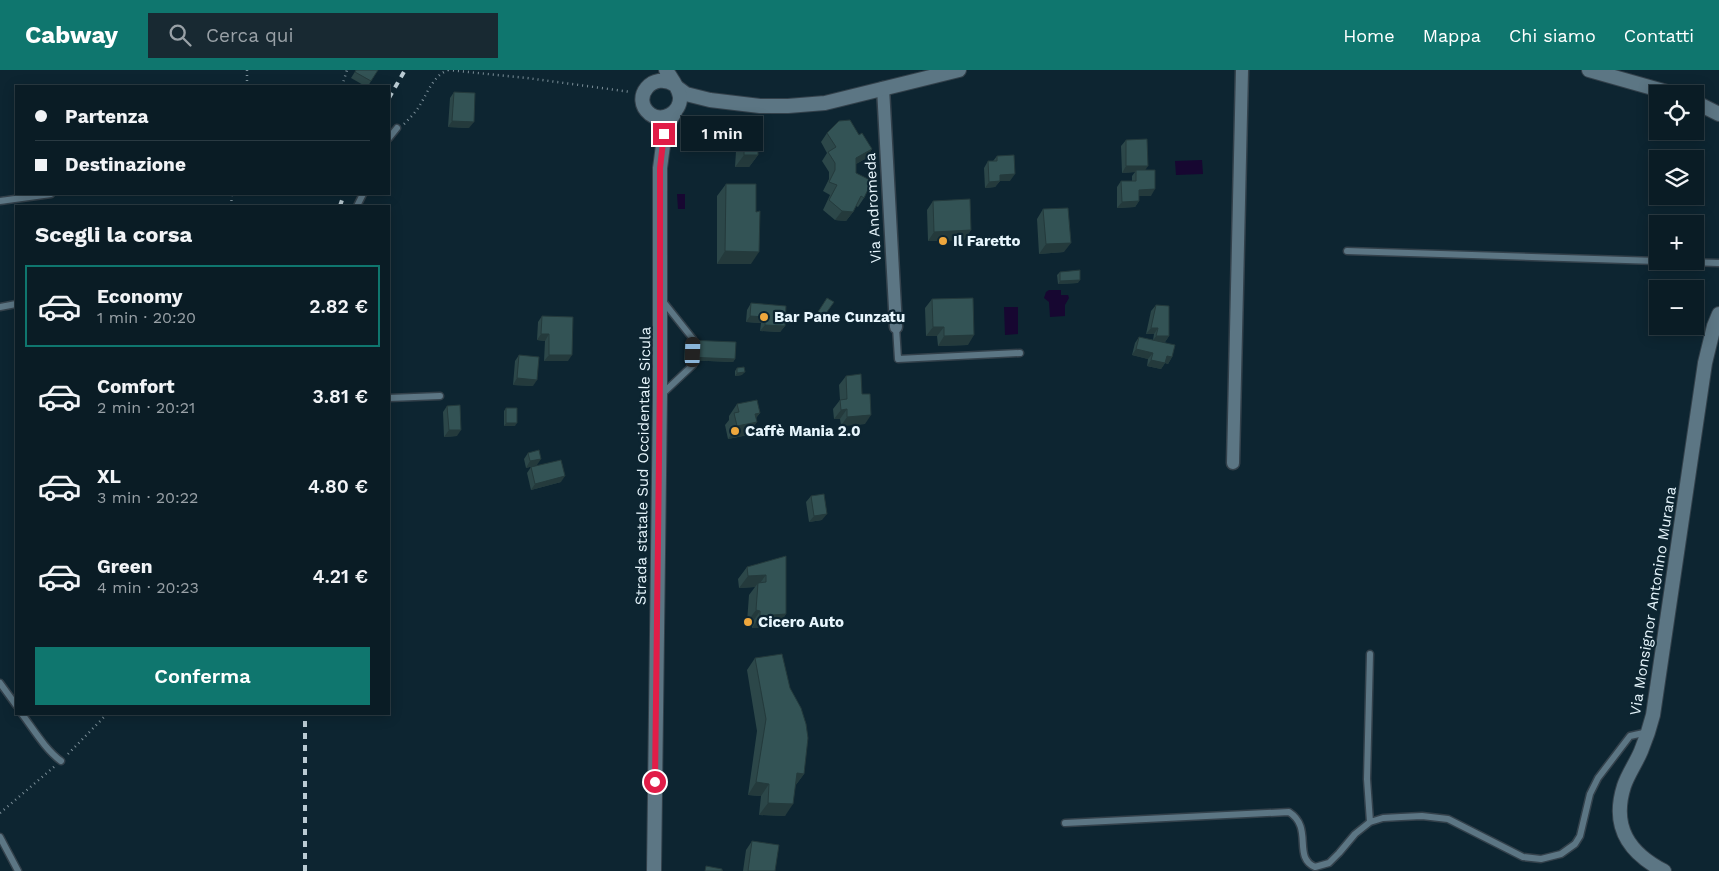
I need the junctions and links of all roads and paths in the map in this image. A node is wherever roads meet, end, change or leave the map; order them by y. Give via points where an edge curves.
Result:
1 (247, 70) edge
2 (347, 70) edge
3 (448, 70) edge
4 (655, 70) edge
5 (666, 70) edge
6 (959, 70) edge
7 (1242, 70) edge
8 (1589, 70) edge
9 (247, 85) edge
10 (342, 85) edge
11 (676, 87) junction
12 (1649, 87) edge
13 (883, 88) junction
14 (646, 89) junction
15 (710, 100) junction
16 (1704, 106) edge
17 (646, 110) junction
18 (676, 110) junction
19 (1719, 114) edge
20 (397, 128) joint
21 (390, 137) edge
22 (660, 168) junction
23 (44, 195) edge
24 (0, 201) edge
25 (1347, 251) dead end
26 (1719, 263) edge
27 (661, 298) junction
28 (15, 304) edge
29 (0, 307) edge
30 (1719, 314) edge
31 (896, 327) joint
32 (1020, 353) dead end
33 (440, 396) dead end
34 (660, 396) junction
35 (390, 398) edge
36 (1233, 463) dead end
37 (1370, 654) dead end
38 (0, 683) edge
39 (15, 704) edge
40 (23, 715) edge
41 (1649, 731) junction
42 (61, 761) dead end
43 (1370, 822) junction
44 (1065, 823) dead end
45 (0, 837) edge
46 (18, 871) edge
47 (654, 871) edge
48 (1664, 871) edge

1 - 9 path
2 - 10 path
3 - 14 path
3 - 20 path via 435,79 419,107
4 - 14 street
5 - 11 street
6 - 13 street
7 - 36 street
8 - 12 street
11 - 14 street via 662,79
11 - 15 street via 686,94
11 - 18 street via 680,101
13 - 15 street via 825,103 788,106
13 - 31 street, Via Andromeda
14 - 17 street via 643,102
15 - 18 street
16 - 19 street
17 - 18 street via 658,117
17 - 22 street via 655,132
18 - 22 street via 664,134
20 - 21 lane
22 - 27 street, Strada statale Sud Occidentale Sicula
23 - 24 lane
25 - 26 lane
27 - 34 street, Strada statale Sud Occidentale Sicula
27 - 34 lane via 693,339 692,365
28 - 29 lane
30 - 41 street, Via Monsignor Antonino Murana via 1705,363
31 - 32 lane via 898,359
33 - 35 lane
34 - 47 street, Strada statale Sud Occidentale Sicula
37 - 43 lane via 1367,778
38 - 39 lane
40 - 42 lane
41 - 43 lane via 1630,736 1598,778 1590,794 1580,836 1561,854 1541,859 1523,857 1448,820 1422,816
41 - 48 street, Via Monsignor Antonino Murana via 1620,801 1622,827 1636,851
43 - 44 lane via 1329,863 1316,867 1304,858 1302,825 1289,812
45 - 46 lane

